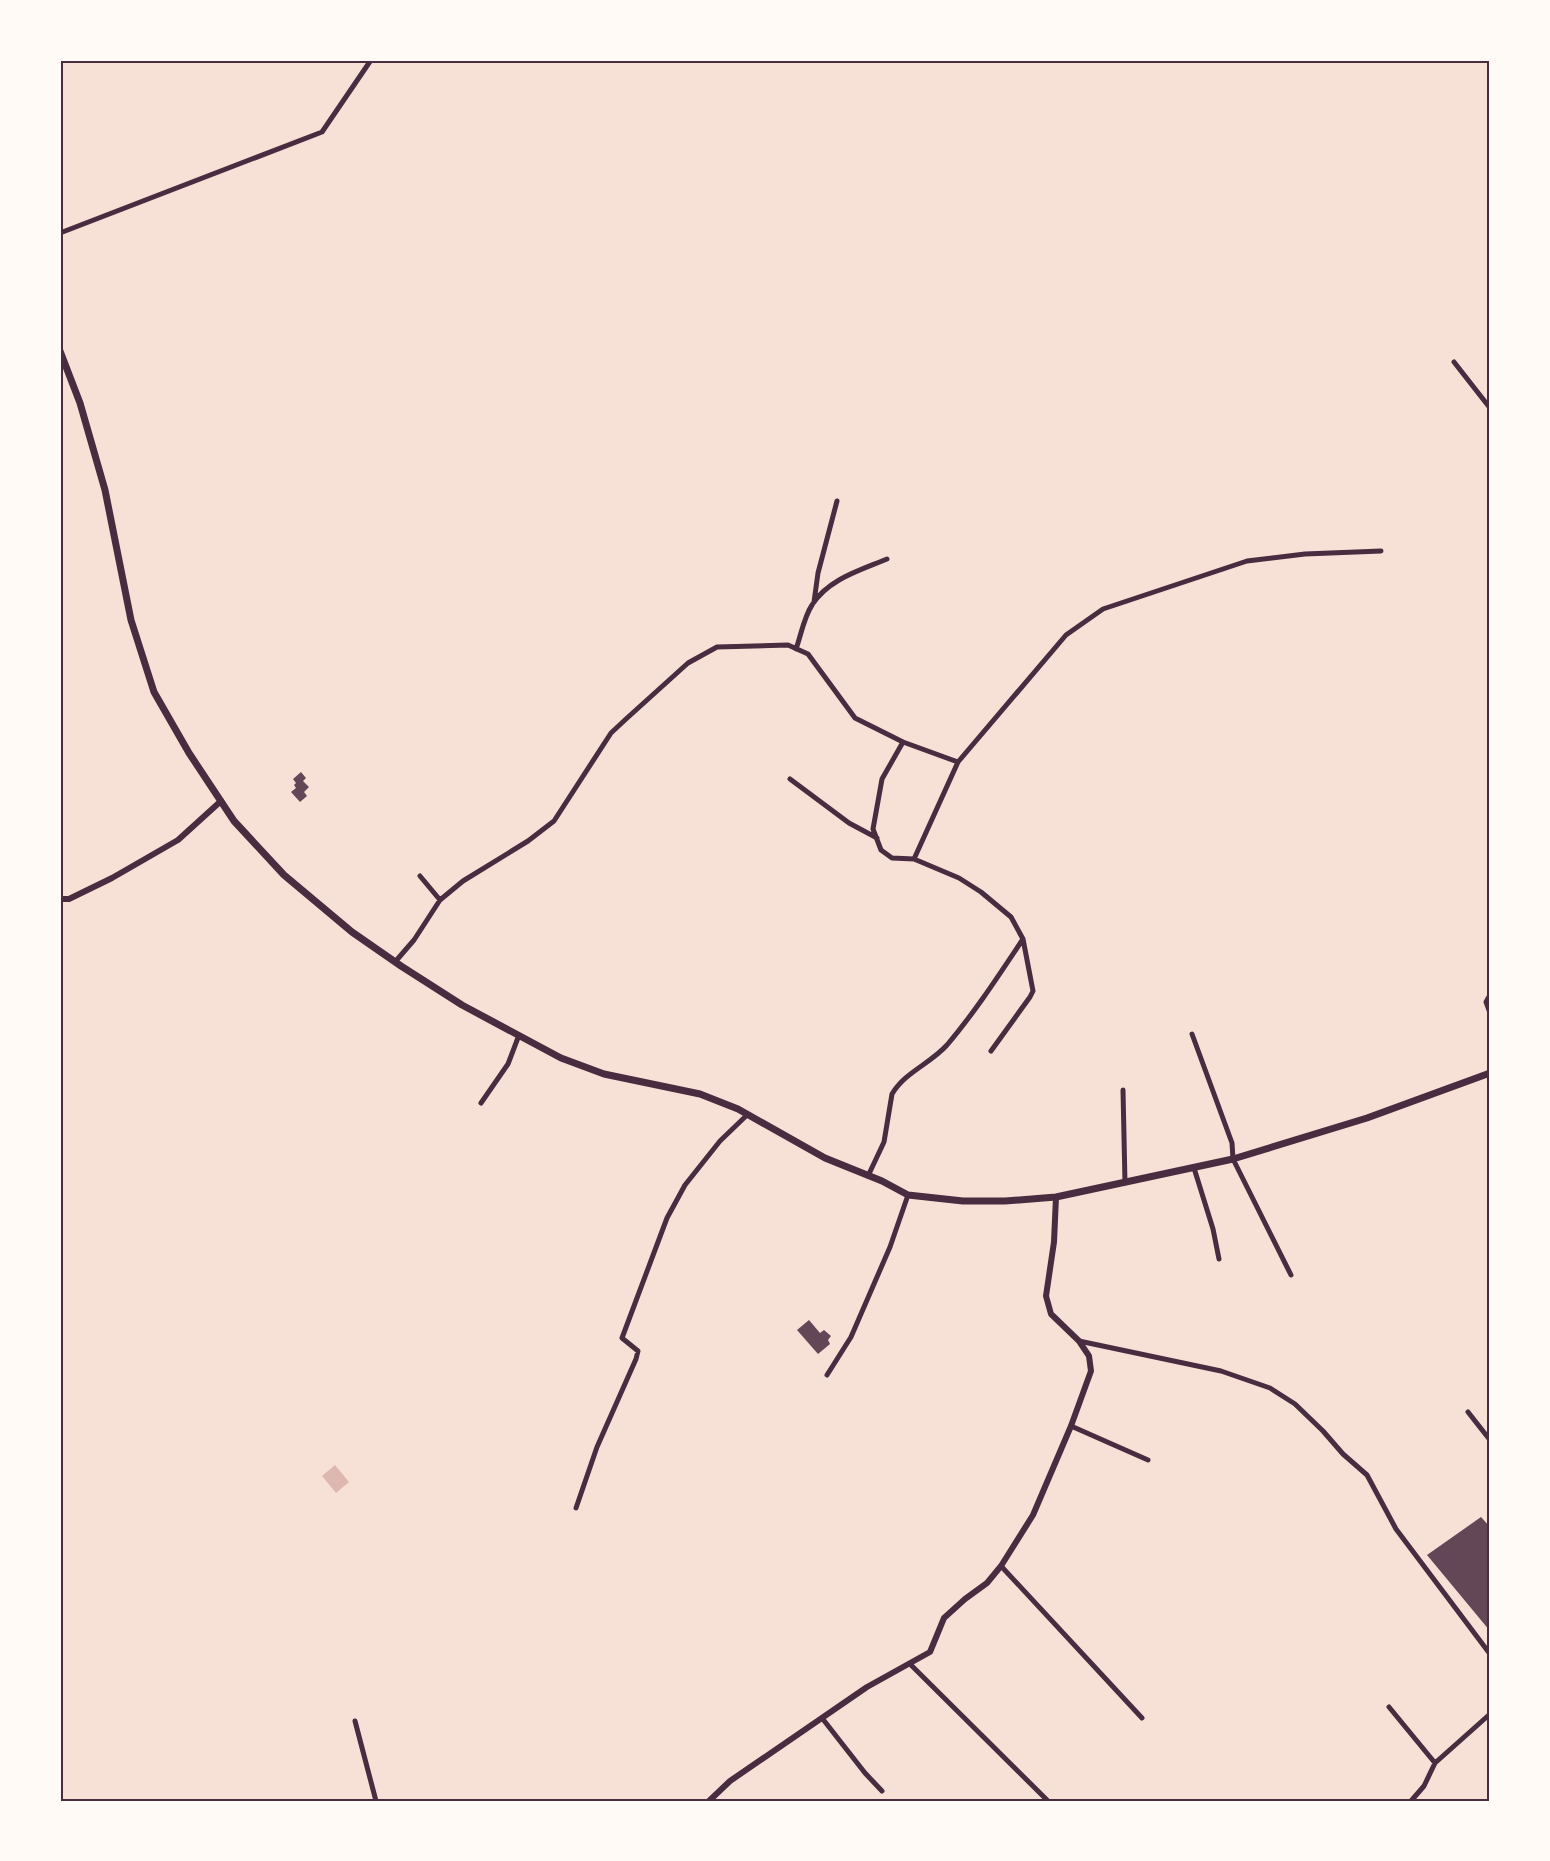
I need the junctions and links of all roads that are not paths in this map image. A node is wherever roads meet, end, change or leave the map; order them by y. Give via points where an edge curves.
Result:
1 (371, 60) edge
2 (60, 233) edge
3 (60, 351) edge
4 (1454, 362) dead end
5 (1490, 408) edge
6 (837, 501) dead end
7 (1381, 551) dead end
8 (887, 559) dead end
9 (813, 603) junction
10 (796, 649) junction
11 (903, 742) junction
12 (958, 762) junction
13 (790, 779) dead end
14 (221, 801) junction
15 (877, 838) junction
16 (914, 859) junction
17 (420, 876) dead end
18 (60, 899) edge
19 (440, 900) junction
20 (1023, 939) junction
21 (395, 962) junction
22 (1490, 995) edge
23 (1490, 1013) edge
24 (1192, 1034) dead end
25 (519, 1035) junction
26 (991, 1051) dead end
27 (1490, 1073) edge
28 (1123, 1090) dead end
29 (482, 1104) dead end
30 (747, 1115) junction
31 (1233, 1159) junction
32 (1194, 1168) junction
33 (868, 1176) junction
34 (1125, 1183) junction
35 (908, 1195) junction
36 (1056, 1197) junction
37 (1219, 1259) dead end
38 (1291, 1275) dead end
39 (1079, 1341) junction
40 (827, 1375) dead end
41 (1468, 1413) dead end
42 (1071, 1425) junction
43 (1490, 1440) edge
44 (1148, 1460) dead end
45 (576, 1508) dead end
46 (1001, 1566) junction
47 (1490, 1654) edge
48 (910, 1664) junction
49 (1389, 1707) dead end
50 (1490, 1714) edge
51 (822, 1718) junction
52 (1142, 1718) dead end
53 (356, 1721) dead end
54 (1435, 1763) junction
55 (882, 1791) dead end
56 (376, 1801) edge
57 (709, 1801) edge
58 (1048, 1801) edge
59 (1411, 1801) edge

1 - 2 street via 322,132
3 - 14 main road via 100,472 131,620 154,692
4 - 5 street
6 - 9 street
7 - 12 street via 1247,561 1102,609 1066,635
8 - 9 street via 837,581
9 - 10 street
10 - 11 street via 808,654 855,718
10 - 19 street via 788,645 717,647 688,663 611,733 554,821
11 - 12 street
11 - 15 street via 882,779 873,829
12 - 16 street
13 - 15 street via 849,823
14 - 18 street via 178,840 112,878 69,899
14 - 21 main road via 234,821 284,875
15 - 16 street via 881,850 892,858
16 - 20 street via 981,892 1011,917
17 - 19 street
19 - 21 street
20 - 26 street via 1032,991
20 - 33 street via 945,1047 896,1087 884,1142
21 - 25 main road via 462,1005
22 - 23 street via 1486,1002
24 - 31 street via 1232,1143
25 - 29 street via 508,1064
25 - 30 main road via 561,1058 604,1074 700,1094
27 - 31 main road via 1367,1118
28 - 34 street
30 - 33 main road via 825,1158
30 - 45 street via 685,1185 667,1218 622,1338 638,1351 636,1359 597,1446
31 - 32 main road
31 - 38 street
32 - 34 main road
32 - 37 street
33 - 35 main road
34 - 36 main road
35 - 36 main road via 963,1201
35 - 40 street via 851,1337
36 - 39 street via 1046,1296 1050,1314
39 - 42 street via 1089,1356 1091,1371
39 - 47 street via 1221,1371 1270,1388 1295,1404 1367,1475 1396,1529
41 - 43 street
42 - 44 street
42 - 46 street via 1033,1515
46 - 48 street via 987,1583 944,1618 930,1652
46 - 52 street
48 - 51 street
48 - 58 street
49 - 54 street
50 - 54 street
51 - 55 street
51 - 57 street via 730,1781
53 - 56 street
54 - 59 street

